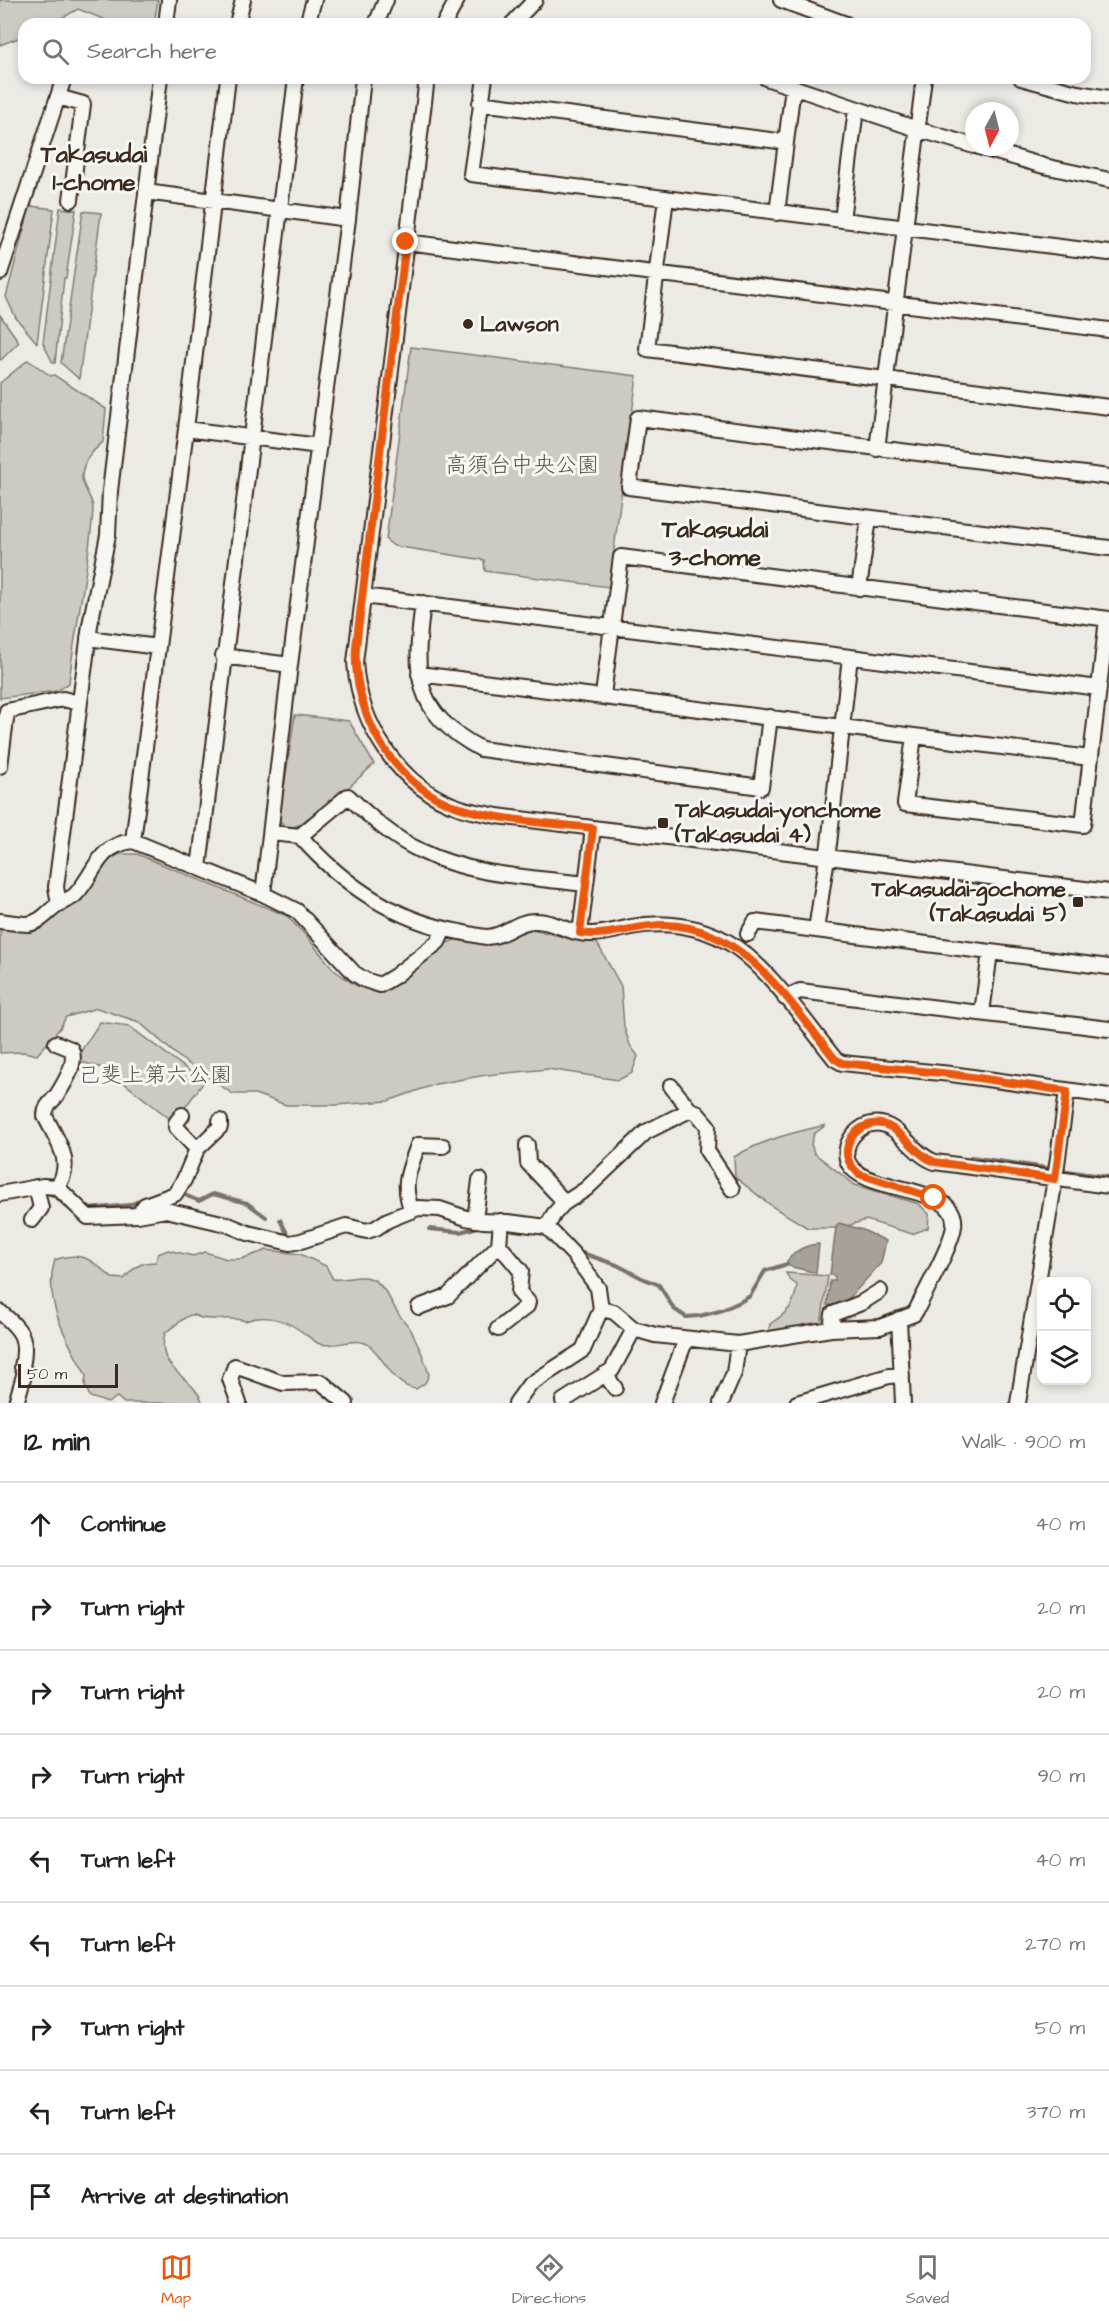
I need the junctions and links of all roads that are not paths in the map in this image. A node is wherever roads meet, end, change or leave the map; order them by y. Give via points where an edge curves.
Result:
1 (169, 0) edge
2 (243, 0) edge
3 (314, 0) edge
4 (386, 0) edge
5 (457, 0) edge
6 (535, 0) edge
7 (781, 0) edge
8 (167, 18) edge
9 (238, 18) edge
10 (309, 18) edge
11 (378, 18) edge
12 (447, 18) edge
13 (519, 18) edge
14 (830, 18) edge
15 (62, 84) edge
16 (159, 84) edge
17 (227, 84) edge
18 (295, 84) edge
19 (362, 84) edge
20 (426, 84) edge
21 (484, 84) edge
22 (785, 84) edge
23 (923, 84) edge
24 (1043, 84) edge
25 (794, 87) junction
26 (58, 97) junction
27 (1109, 98) edge
28 (480, 103) junction
29 (856, 108) junction
30 (917, 129) junction
31 (786, 142) junction
32 (965, 143) edge
33 (1010, 156) edge
34 (1109, 180) edge
35 (146, 192) junction
36 (666, 198) junction
37 (72, 200) dead end
38 (214, 201) junction
39 (281, 209) junction
40 (777, 213) junction
41 (348, 219) junction
42 (842, 220) junction
43 (905, 227) junction
44 (406, 242) junction
45 (1109, 253) edge
46 (0, 273) edge
47 (656, 273) junction
48 (895, 303) junction
49 (1109, 330) edge
50 (885, 379) junction
51 (1109, 407) edge
52 (186, 429) junction
53 (251, 437) junction
54 (319, 446) junction
55 (877, 449) junction
56 (1109, 477) edge
57 (869, 518) junction
58 (1109, 548) edge
59 (859, 588) junction
60 (363, 596) junction
61 (423, 603) junction
62 (1108, 619) edge
63 (611, 628) junction
64 (88, 638) junction
65 (158, 647) junction
66 (223, 656) junction
67 (850, 657) junction
68 (290, 665) junction
69 (419, 674) junction
70 (1099, 688) junction
71 (603, 695) junction
72 (79, 702) junction
73 (770, 717) junction
74 (841, 725) junction
75 (914, 736) junction
76 (1090, 758) junction
77 (0, 766) edge
78 (593, 828) junction
79 (271, 833) junction
80 (300, 836) junction
81 (133, 841) junction
82 (826, 857) junction
83 (199, 868) junction
84 (586, 884) junction
85 (1109, 892) edge
86 (263, 894) junction
87 (59, 904) junction
88 (0, 921) edge
89 (444, 929) junction
90 (816, 930) junction
91 (580, 933) junction
92 (748, 934) dead end
93 (990, 952) junction
94 (1109, 967) edge
95 (785, 998) junction
96 (982, 1013) junction
97 (1109, 1029) edge
98 (56, 1043) dead end
99 (671, 1086) dead end
100 (1067, 1091) junction
101 (1109, 1096) edge
102 (690, 1110) junction
103 (182, 1115) dead end
104 (220, 1121) dead end
105 (527, 1145) dead end
106 (443, 1146) dead end
107 (197, 1149) junction
108 (1056, 1173) junction
109 (480, 1180) dead end
110 (1109, 1186) edge
111 (57, 1187) junction
112 (732, 1189) dead end
113 (38, 1191) junction
114 (0, 1194) edge
115 (563, 1204) junction
116 (412, 1211) junction
117 (138, 1215) junction
118 (32, 1220) dead end
119 (475, 1220) junction
120 (500, 1225) junction
121 (547, 1227) junction
122 (499, 1245) junction
123 (880, 1291) dead end
124 (419, 1307) dead end
125 (600, 1309) junction
126 (0, 1312) edge
127 (899, 1319) junction
128 (498, 1329) dead end
129 (634, 1329) junction
130 (831, 1329) junction
131 (686, 1339) junction
132 (738, 1344) junction
133 (605, 1374) junction
134 (902, 1375) junction
135 (615, 1388) dead end
136 (842, 1397) edge
137 (563, 1401) dead end
138 (16, 1403) edge
139 (239, 1403) edge
140 (346, 1403) edge
141 (516, 1403) edge
142 (662, 1403) edge
143 (721, 1403) edge
144 (797, 1403) edge
145 (903, 1403) edge
146 (1018, 1403) edge

1 - 8 street
2 - 9 street
3 - 10 street
4 - 11 street
5 - 12 street
6 - 13 street
7 - 14 street
15 - 26 street
16 - 35 street
17 - 38 street
18 - 39 street
19 - 41 street
20 - 44 street
21 - 28 street
22 - 25 street
23 - 30 street
24 - 27 street
25 - 29 street
25 - 31 street
26 - 37 street via 83,104
26 - 46 street
28 - 31 street
28 - 36 street via 471,174
29 - 30 street
29 - 42 street
30 - 32 street
30 - 43 street
31 - 40 street
33 - 34 street
35 - 38 street
35 - 64 street via 108,534
36 - 40 street
36 - 47 street
38 - 39 street
38 - 52 street
39 - 41 street
39 - 53 street
40 - 42 street
41 - 54 street
42 - 43 street
43 - 45 street
43 - 48 street
44 - 47 street
44 - 60 street
47 - 48 street
47 - 50 street via 647,349
48 - 49 street
48 - 50 street
50 - 51 street
50 - 55 street
52 - 53 street
52 - 65 street
53 - 54 street
53 - 66 street
54 - 68 street
55 - 56 street
55 - 57 street via 638,418 632,464 630,487
57 - 58 street
57 - 59 street
59 - 62 street
59 - 63 street via 621,557
60 - 61 street
60 - 78 street via 355,662 359,696 380,743 408,776 440,799 461,808
61 - 63 street
61 - 69 street via 417,651
62 - 70 street
63 - 67 street
63 - 71 street
64 - 65 street
64 - 72 street
65 - 81 street
66 - 68 street
66 - 83 street
67 - 70 street
67 - 74 street
68 - 79 street
69 - 71 street
69 - 73 street via 433,710 453,732 481,749 761,787
70 - 76 street
71 - 73 street
72 - 77 street via 63,699 7,711
72 - 87 street via 56,886
73 - 74 street
74 - 75 street
74 - 82 street
75 - 76 street
75 - 76 street via 905,804 1083,825
78 - 82 street
78 - 84 street
79 - 80 street
79 - 86 street
80 - 84 street via 348,796 399,839 445,861 471,869
80 - 89 street via 361,893
81 - 83 street
81 - 87 street via 108,850 72,898
82 - 85 street
82 - 90 street
83 - 86 street
84 - 91 street
86 - 89 street via 297,911 354,973 380,985 438,942
87 - 88 street via 39,921
89 - 91 street via 488,937 523,922 539,921
90 - 92 street via 755,922
90 - 93 street
91 - 95 street via 651,924 712,934 744,953
93 - 94 street
93 - 96 street
95 - 96 street via 800,991
95 - 100 street via 842,1063
96 - 97 street
98 - 111 street via 71,1049 74,1055 45,1113 65,1162 65,1173
99 - 102 street
100 - 101 street
100 - 108 street
102 - 112 street via 708,1126 707,1151
102 - 115 street via 646,1132 586,1189
103 - 107 street via 176,1127
104 - 107 street via 220,1127
105 - 115 street via 528,1163
106 - 116 street via 418,1145 405,1190
107 - 117 street via 176,1192 145,1205
108 - 110 street
108 - 127 street via 935,1162 918,1153 892,1127 870,1124 860,1129 847,1149 851,1167 872,1180 944,1203 955,1225 917,1309
108 - 146 street
109 - 119 street
111 - 113 street
111 - 117 street via 88,1216
113 - 114 street
113 - 118 street via 41,1208
115 - 121 street
116 - 117 street via 368,1230 346,1226 290,1243 179,1212
116 - 119 street via 440,1209
119 - 120 street
120 - 121 street
120 - 122 street
121 - 125 street via 593,1280
122 - 124 street via 448,1296
122 - 128 street via 521,1271 519,1292 528,1304
123 - 130 street via 833,1314
125 - 129 street via 614,1312
125 - 141 street via 584,1350 529,1385
126 - 138 street via 15,1324 23,1338 25,1372
127 - 130 street via 880,1328
127 - 134 street
129 - 131 street
129 - 133 street via 616,1366
130 - 132 street
131 - 132 street
131 - 142 street
132 - 143 street via 734,1373
133 - 135 street
133 - 137 street
134 - 136 street via 889,1376
134 - 145 street
136 - 144 street
139 - 140 street via 230,1379 235,1366 283,1383 321,1382

